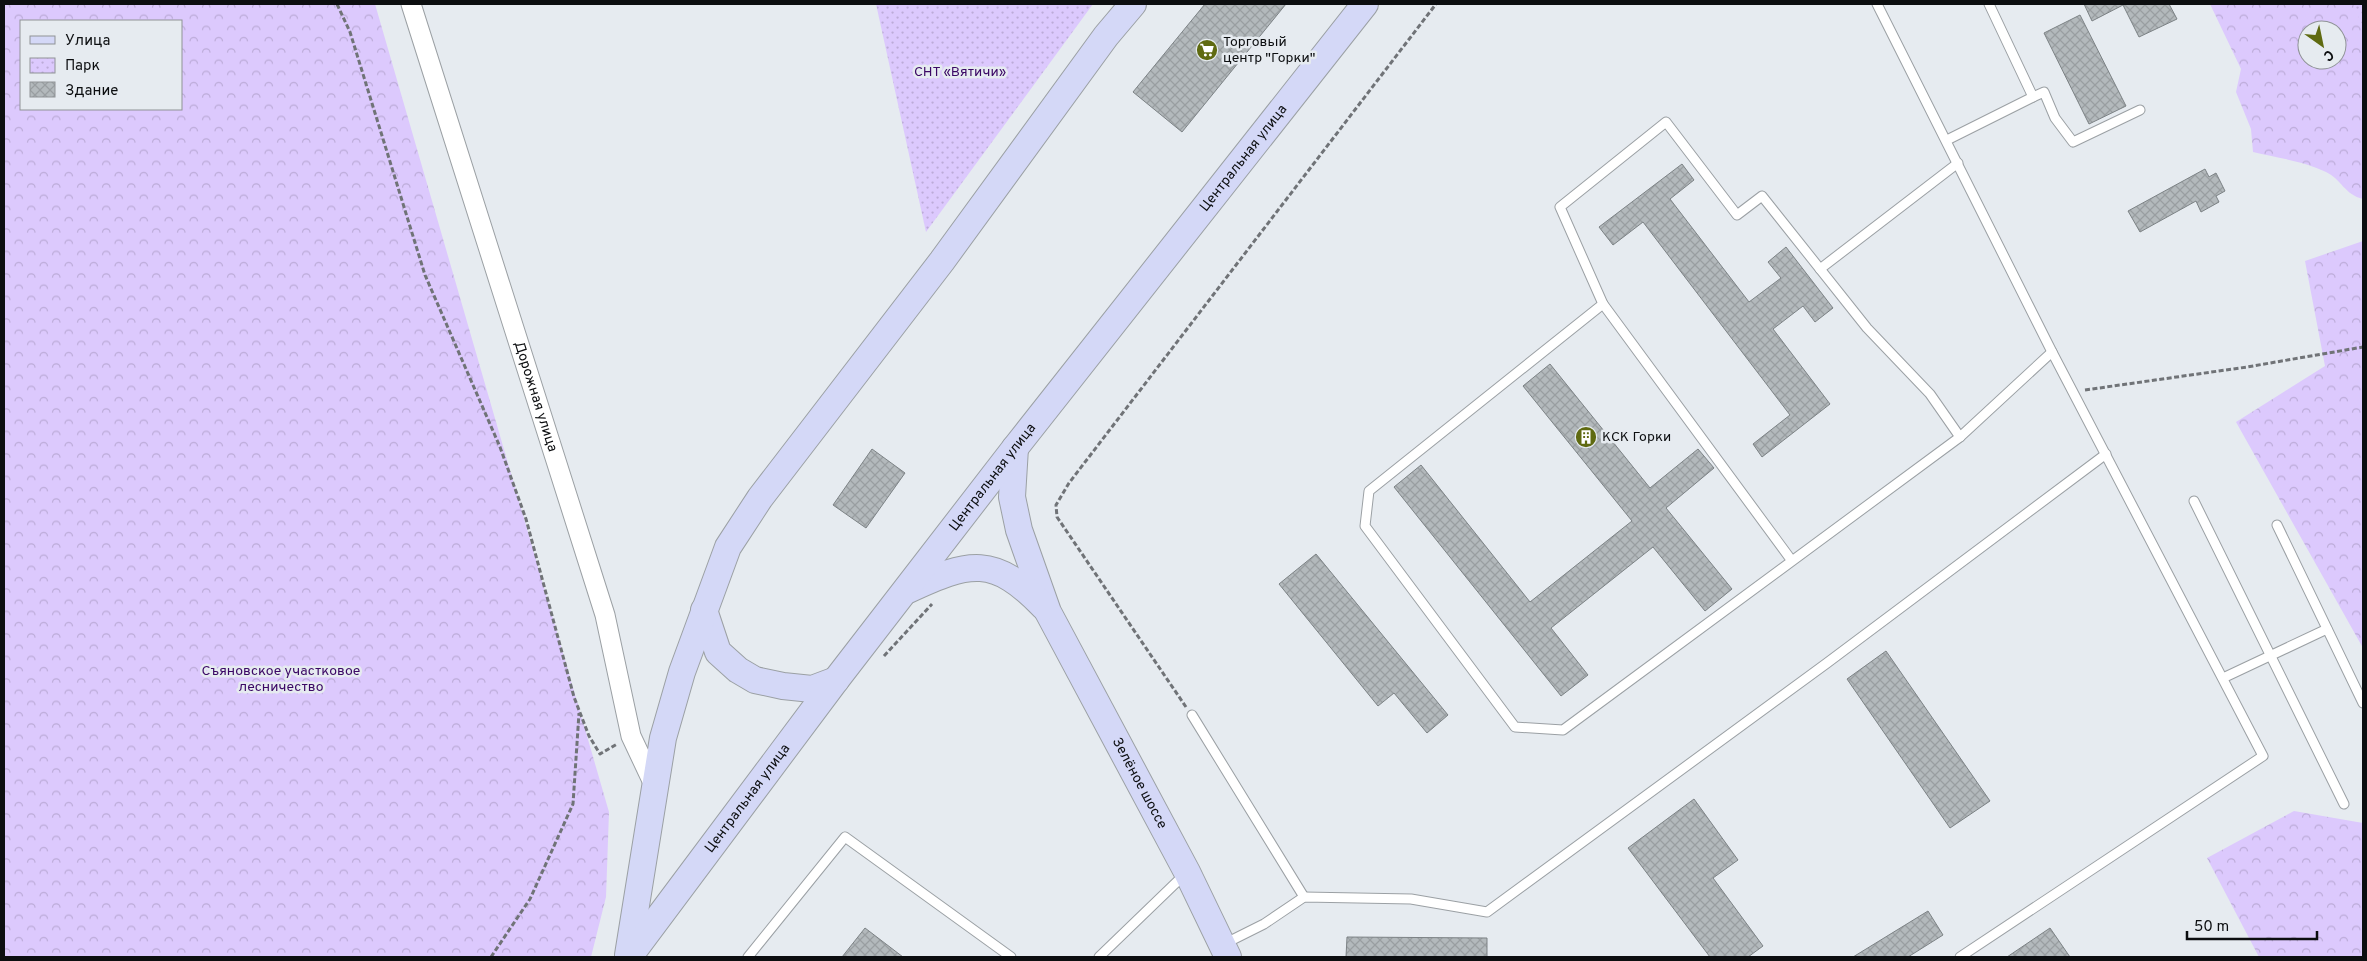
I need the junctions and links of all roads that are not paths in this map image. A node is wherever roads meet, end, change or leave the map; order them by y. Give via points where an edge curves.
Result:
1 (411, 4) edge
2 (1122, 4) edge
3 (1133, 4) edge
4 (1877, 4) edge
5 (1989, 4) edge
6 (1365, 5) edge
7 (1106, 36) junction
8 (2033, 97) junction
9 (2140, 110) dead end
10 (1947, 140) junction
11 (1958, 163) junction
12 (1820, 269) junction
13 (1603, 304) junction
14 (2052, 352) junction
15 (1960, 437) junction
16 (1015, 448) junction
17 (2106, 454) junction
18 (2194, 501) dead end
19 (2277, 525) dead end
20 (1792, 561) junction
21 (905, 591) junction
22 (704, 610) junction
23 (1048, 612) junction
24 (2327, 628) junction
25 (2270, 654) junction
26 (2223, 678) junction
27 (836, 680) junction
28 (2363, 703) edge
29 (1192, 715) road end
30 (656, 790) junction
31 (2344, 804) dead end
32 (1187, 872) junction
33 (1304, 897) junction
34 (1225, 951) edge
35 (628, 957) edge
36 (748, 957) edge
37 (1011, 957) edge
38 (1099, 957) edge
39 (1960, 957) edge

1 - 30 street, Дорожная улица via 606,615 631,736
2 - 7 main road
3 - 7 main road
4 - 10 lane
5 - 8 lane
6 - 16 main road, Центральная улица
7 - 22 main road via 942,261 760,498 728,547
8 - 9 lane via 2044,92 2055,118 2073,142
8 - 10 lane
10 - 11 lane
11 - 12 lane
11 - 14 lane
12 - 13 lane via 1762,196 1737,215 1666,122 1560,207
12 - 15 lane via 1867,328 1930,394
13 - 20 lane
13 - 20 lane via 1369,491 1365,526 1515,727 1563,730
14 - 15 lane
14 - 17 lane
15 - 20 lane
16 - 21 main road, Центральная улица
16 - 23 main road via 1012,498 1019,530
17 - 26 lane
17 - 33 lane via 1487,912 1411,899
18 - 25 lane
19 - 24 lane
21 - 23 main road via 941,574 966,568 987,568 1006,574 1026,588
21 - 27 main road, Центральная улица
22 - 27 main road via 718,652 754,680 812,689
22 - 30 main road via 663,738
23 - 32 main road, Зелёное шоссе
24 - 25 lane
24 - 28 lane
25 - 26 lane
25 - 31 lane
26 - 39 lane via 2263,756
27 - 35 main road, Центральная улица
29 - 33 lane
30 - 35 main road
32 - 34 main road, Зелёное шоссе
32 - 38 lane
33 - 34 lane
36 - 37 lane via 845,837

